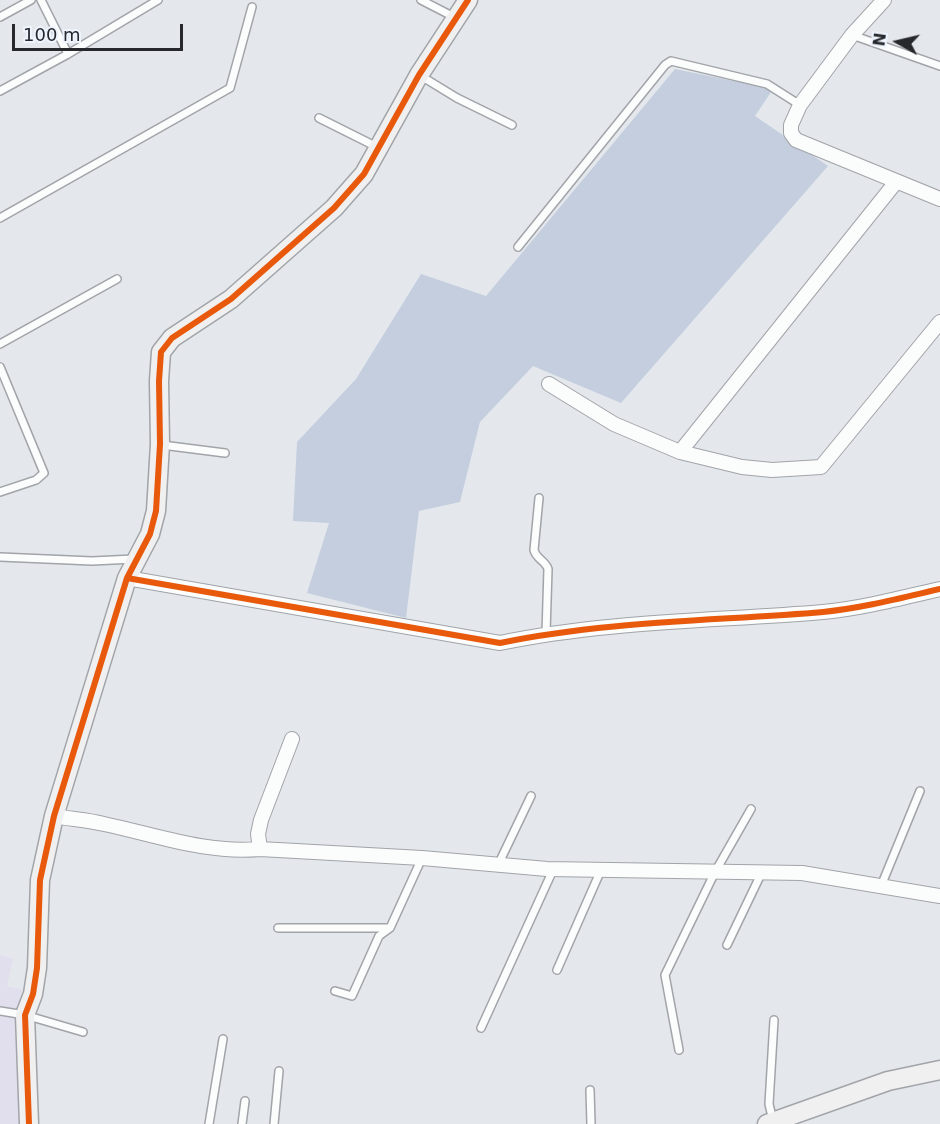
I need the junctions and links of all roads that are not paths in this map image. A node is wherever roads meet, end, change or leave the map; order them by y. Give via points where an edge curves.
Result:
1 (31, 0) edge
2 (40, 0) edge
3 (158, 0) edge
4 (421, 0) edge
5 (468, 0) edge
6 (884, 0) edge
7 (252, 8) dead end
8 (0, 16) edge
9 (456, 18) junction
10 (852, 35) junction
11 (68, 54) junction
12 (940, 66) edge
13 (419, 75) junction
14 (0, 91) edge
15 (800, 105) junction
16 (319, 118) dead end
17 (512, 125) dead end
18 (379, 148) junction
19 (896, 182) junction
20 (940, 199) edge
21 (0, 218) edge
22 (518, 247) dead end
23 (117, 279) dead end
24 (940, 322) edge
25 (0, 344) edge
26 (0, 367) edge
27 (3, 378) edge
28 (549, 384) dead end
29 (160, 444) junction
30 (680, 452) junction
31 (225, 453) dead end
32 (0, 492) edge
33 (539, 498) dead end
34 (0, 557) edge
35 (137, 559) junction
36 (127, 578) junction
37 (940, 590) edge
38 (546, 633) junction
39 (292, 739) dead end
40 (920, 791) dead end
41 (531, 796) dead end
42 (751, 809) dead end
43 (54, 816) junction
44 (260, 849) junction
45 (422, 858) junction
46 (498, 865) junction
47 (554, 869) junction
48 (601, 870) junction
49 (715, 872) junction
50 (762, 873) junction
51 (881, 886) junction
52 (940, 896) edge
53 (278, 928) dead end
54 (390, 928) junction
55 (727, 945) dead end
56 (557, 970) dead end
57 (335, 991) dead end
58 (0, 1011) edge
59 (25, 1015) junction
60 (774, 1020) dead end
61 (481, 1028) dead end
62 (83, 1032) dead end
63 (223, 1039) dead end
64 (679, 1050) dead end
65 (940, 1070) edge
66 (279, 1071) dead end
67 (590, 1090) dead end
68 (245, 1101) dead end
69 (770, 1123) edge
70 (29, 1124) edge
71 (209, 1124) edge
72 (242, 1124) edge
73 (274, 1124) edge
74 (591, 1124) edge

1 - 8 lane
2 - 11 lane
3 - 11 lane
4 - 9 lane
5 - 9 street
6 - 10 street
7 - 21 lane via 230,88
9 - 13 street
10 - 12 lane
10 - 15 street
11 - 14 lane
13 - 17 lane
13 - 18 street
15 - 19 street via 791,124 796,140
15 - 22 lane via 767,84 671,61
16 - 18 lane
18 - 29 street via 364,174 334,208 231,299 166,345 161,352
19 - 20 street
19 - 30 street
23 - 25 lane
24 - 30 street via 821,467 742,467
26 - 27 lane
27 - 32 lane via 44,473 36,480
28 - 30 street via 614,424
29 - 31 lane
29 - 35 street via 156,511
33 - 38 lane via 534,550 548,569
34 - 35 lane
35 - 36 street
36 - 38 street via 500,643
36 - 43 street
37 - 38 street via 823,612
39 - 44 street via 261,820
40 - 51 lane
41 - 46 lane
42 - 49 lane
43 - 44 street via 207,848 236,852
43 - 59 street via 38,895 37,968
44 - 45 street
45 - 46 street
45 - 54 lane
46 - 47 street
47 - 48 street
47 - 61 lane
48 - 49 street
48 - 56 lane
49 - 50 street
49 - 64 lane via 665,975
50 - 51 street via 802,873
50 - 55 lane
51 - 52 street
53 - 54 lane
54 - 57 lane via 379,936 352,996
58 - 59 lane
59 - 62 lane
59 - 70 street
60 - 69 lane
63 - 71 lane
65 - 69 street via 888,1081
66 - 73 lane
67 - 74 lane
68 - 72 lane

